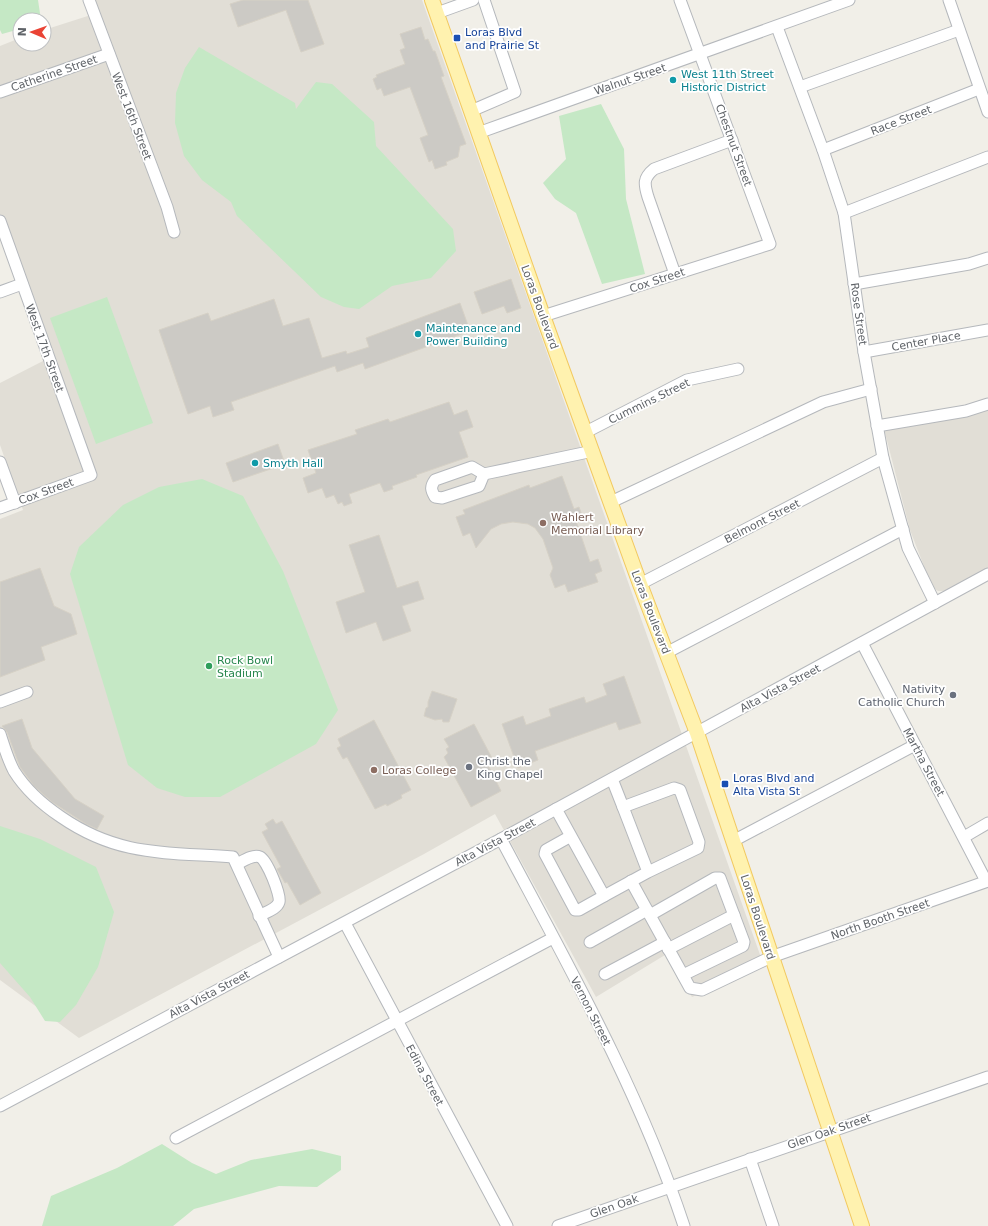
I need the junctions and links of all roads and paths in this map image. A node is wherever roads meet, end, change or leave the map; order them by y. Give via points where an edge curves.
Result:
1 (89, 0) edge
2 (473, 0) edge
3 (484, 0) edge
4 (680, 0) edge
5 (847, 0) edge
6 (949, 0) edge
7 (434, 7) edge
8 (777, 27) junction
9 (959, 30) junction
10 (109, 54) junction
11 (700, 54) junction
12 (800, 88) junction
13 (979, 89) junction
14 (0, 92) edge
15 (470, 111) junction
16 (988, 112) edge
17 (478, 132) junction
18 (732, 140) junction
19 (823, 150) junction
20 (988, 157) edge
21 (844, 213) junction
22 (0, 221) edge
23 (174, 232) dead end
24 (770, 244) joint
25 (988, 258) edge
26 (675, 274) junction
27 (22, 284) junction
28 (854, 284) junction
29 (0, 292) edge
30 (544, 316) junction
31 (988, 330) edge
32 (864, 352) junction
33 (738, 369) dead end
34 (871, 389) junction
35 (988, 404) edge
36 (877, 426) junction
37 (586, 432) junction
38 (593, 451) junction
39 (883, 458) junction
40 (0, 462) edge
41 (91, 474) joint
42 (484, 474) dead end
43 (611, 502) junction
44 (15, 503) junction
45 (0, 508) edge
46 (903, 529) junction
47 (988, 574) edge
48 (640, 584) junction
49 (936, 603) junction
50 (862, 644) junction
51 (666, 653) junction
52 (27, 692) dead end
53 (0, 702) edge
54 (697, 733) junction
55 (0, 734) edge
56 (915, 745) junction
57 (612, 779) junction
58 (623, 807) junction
59 (556, 809) junction
60 (988, 823) edge
61 (571, 836) junction
62 (964, 837) junction
63 (501, 839) junction
64 (733, 841) junction
65 (237, 864) junction
66 (648, 872) junction
67 (631, 881) junction
68 (987, 881) edge
69 (604, 896) junction
70 (648, 913) junction
71 (734, 915) junction
72 (259, 916) junction
73 (345, 923) junction
74 (553, 938) junction
75 (590, 942) dead end
76 (667, 945) junction
77 (279, 957) junction
78 (771, 957) junction
79 (605, 974) dead end
80 (683, 975) junction
81 (397, 1022) junction
82 (988, 1077) edge
83 (0, 1106) edge
84 (829, 1131) junction
85 (176, 1138) dead end
86 (750, 1159) junction
87 (671, 1187) junction
88 (589, 1221) edge
89 (507, 1226) edge
90 (558, 1226) edge
91 (684, 1226) edge
92 (773, 1226) edge
93 (862, 1226) edge

1 - 10 street, West 16th Street
2 - 7 street
3 - 15 street via 515,92
4 - 11 street, Chestnut Street
5 - 8 street, Walnut Street
6 - 9 street
7 - 15 main road, Loras Boulevard
8 - 11 street, Walnut Street
8 - 12 street, Rose Street
9 - 12 street
9 - 13 street
10 - 14 street, Catherine Street
10 - 23 street, West 16th Street via 167,207
11 - 17 street, Walnut Street
11 - 18 street, Chestnut Street
12 - 19 street, Rose Street
13 - 16 street
13 - 19 street, Race Street
15 - 17 main road, Loras Boulevard
17 - 30 main road, Loras Boulevard
18 - 24 street, Chestnut Street
18 - 26 street via 654,169 647,175 644,184
19 - 21 street, Rose Street
20 - 21 street
21 - 28 street, Rose Street
22 - 27 street, West 17th Street
24 - 26 street, Cox Street
25 - 28 street via 969,264
26 - 30 street, Cox Street
27 - 29 street
27 - 41 street, West 17th Street
28 - 32 street, Rose Street
30 - 37 main road, Loras Boulevard
31 - 32 street, Center Place
32 - 34 street, Rose Street
33 - 37 street, Cummins Street via 687,380
34 - 36 street, Rose Street
34 - 43 street via 823,402
35 - 36 street via 966,411
36 - 39 street, Rose Street
37 - 38 main road, Loras Boulevard
38 - 42 street
38 - 43 main road, Loras Boulevard
39 - 46 street, Rose Street
39 - 48 street, Belmont Street
40 - 44 street
41 - 44 street, Cox Street
43 - 48 main road, Loras Boulevard
44 - 45 street, Cox Street
46 - 49 street, Rose Street via 908,548
46 - 51 street
47 - 49 street, Alta Vista Street
48 - 51 main road, Loras Boulevard
49 - 50 street, Alta Vista Street
50 - 54 street, Alta Vista Street
50 - 56 street, Martha Street
51 - 54 main road, Loras Boulevard
52 - 53 street
54 - 57 street, Alta Vista Street
54 - 64 main road, Loras Boulevard
55 - 65 street via 14,770 40,803 82,831 116,845 156,853 233,857
56 - 62 street, Martha Street
56 - 64 street
57 - 58 street
57 - 59 street, Alta Vista Street
58 - 66 street
58 - 66 street via 674,788 680,790 699,842 698,848
59 - 61 street
59 - 63 street, Alta Vista Street
60 - 62 street
61 - 69 street
61 - 69 street via 546,850 545,854 575,910
62 - 68 street, Martha Street
63 - 73 street, Alta Vista Street
63 - 74 street, Vernon Street
64 - 78 main road, Loras Boulevard
65 - 72 street
65 - 72 street via 253,856 265,860 279,894 279,901 276,907
66 - 67 street
67 - 69 street
67 - 70 street
68 - 78 street, North Booth Street
70 - 71 street via 715,878 720,878
70 - 75 street
70 - 76 street
71 - 76 street
71 - 80 street via 744,942 743,946
72 - 77 street
73 - 77 street, Alta Vista Street
73 - 81 street, Edina Street
74 - 81 street
74 - 87 street, Vernon Street via 603,1032
76 - 79 street
76 - 80 street
77 - 83 street, Alta Vista Street
78 - 80 street, North Booth Street via 702,990 690,988
78 - 84 main road, Loras Boulevard
81 - 85 street
81 - 89 street, Edina Street
82 - 84 street, Glen Oak Street
84 - 86 street, Glen Oak Street
84 - 93 main road, Loras Boulevard
86 - 87 street, Glen Oak Street
86 - 92 street
87 - 88 street, Glen Oak
87 - 91 street, Vernon Street
88 - 90 street, Glen Oak

